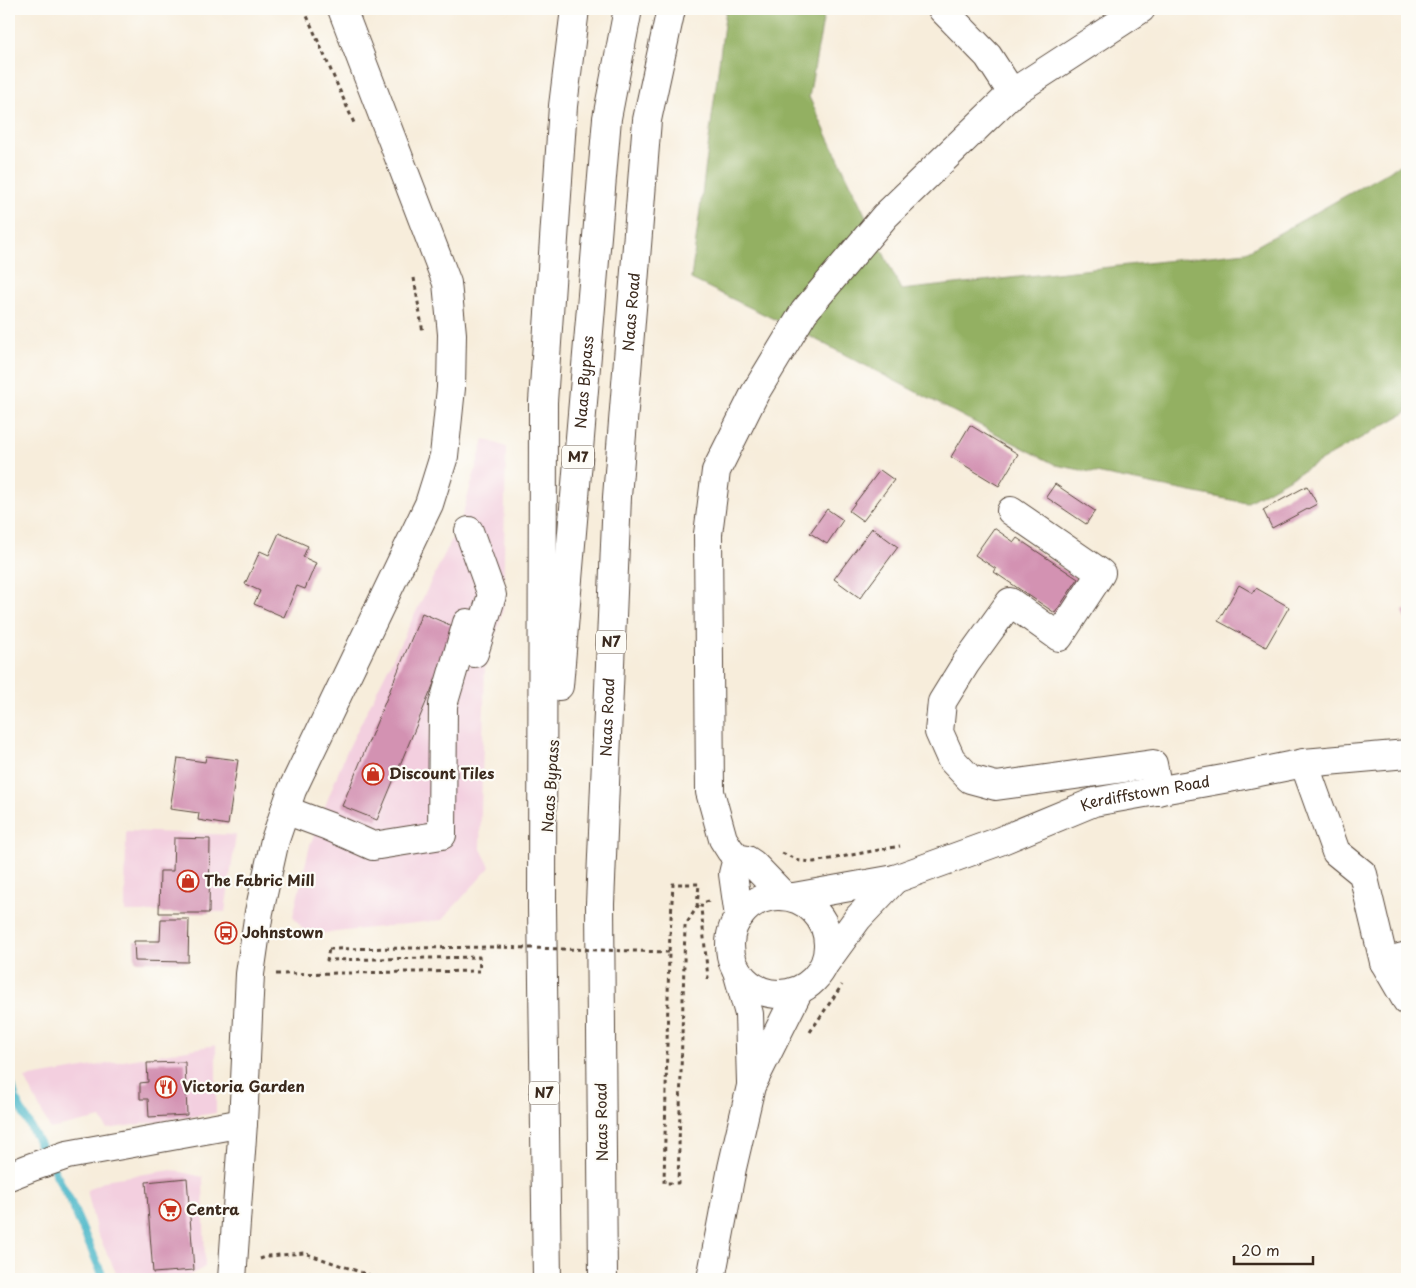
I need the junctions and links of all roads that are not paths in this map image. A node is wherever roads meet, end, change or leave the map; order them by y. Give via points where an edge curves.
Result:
1 (342, 9) edge
2 (575, 9) edge
3 (628, 9) edge
4 (670, 9) edge
5 (942, 9) edge
6 (1141, 9) edge
7 (1012, 93) junction
8 (1011, 511) dead end
9 (469, 531) dead end
10 (467, 623) dead end
11 (446, 696) junction
12 (1407, 754) edge
13 (1304, 763) junction
14 (1158, 791) junction
15 (285, 810) junction
16 (737, 858) junction
17 (895, 879) junction
18 (789, 897) junction
19 (542, 907) junction
20 (739, 917) junction
21 (1395, 959) edge
22 (835, 970) junction
23 (737, 971) junction
24 (798, 992) junction
25 (1407, 1001) edge
26 (751, 1086) junction
27 (243, 1123) junction
28 (20, 1171) edge
29 (233, 1274) edge
30 (547, 1279) edge
31 (603, 1279) edge
32 (711, 1279) edge

1 - 15 main road via 447,283 452,334 451,388 444,456 429,504
2 - 19 main road, N7 via 563,106 543,402
3 - 19 main road, Naas Bypass / M7 via 607,118
4 - 31 main road, Naas Road / N7 via 647,120 618,497 600,904
5 - 7 main road via 988,56
6 - 7 main road
7 - 16 main road via 885,216 804,312 755,393 716,471 708,534 710,792 724,839
8 - 14 main road via 1101,573 1059,637 1010,602 942,702 939,732 951,759 970,779 996,786 1153,764
9 - 11 main road via 492,595 460,695
10 - 11 main road
11 - 15 main road via 443,705 442,835 373,846
12 - 13 main road, Kerdiffstown Road
13 - 14 main road, Kerdiffstown Road
13 - 21 main road via 1336,852 1363,874
14 - 17 main road, Kerdiffstown Road via 1094,802
15 - 27 main road via 259,912 250,974
16 - 18 main road via 753,864
16 - 20 main road via 733,874
17 - 18 main road, Kerdiffstown Road
17 - 22 main road via 858,918
18 - 20 main road via 762,898 748,906
18 - 22 main road via 806,903 824,923
19 - 30 main road, N7
20 - 23 main road via 732,929 730,943
21 - 25 main road
22 - 24 main road via 820,974
23 - 24 main road via 757,990 784,995
23 - 26 main road via 749,1014
24 - 26 main road
26 - 32 main road
27 - 28 main road via 67,1155
27 - 29 main road

